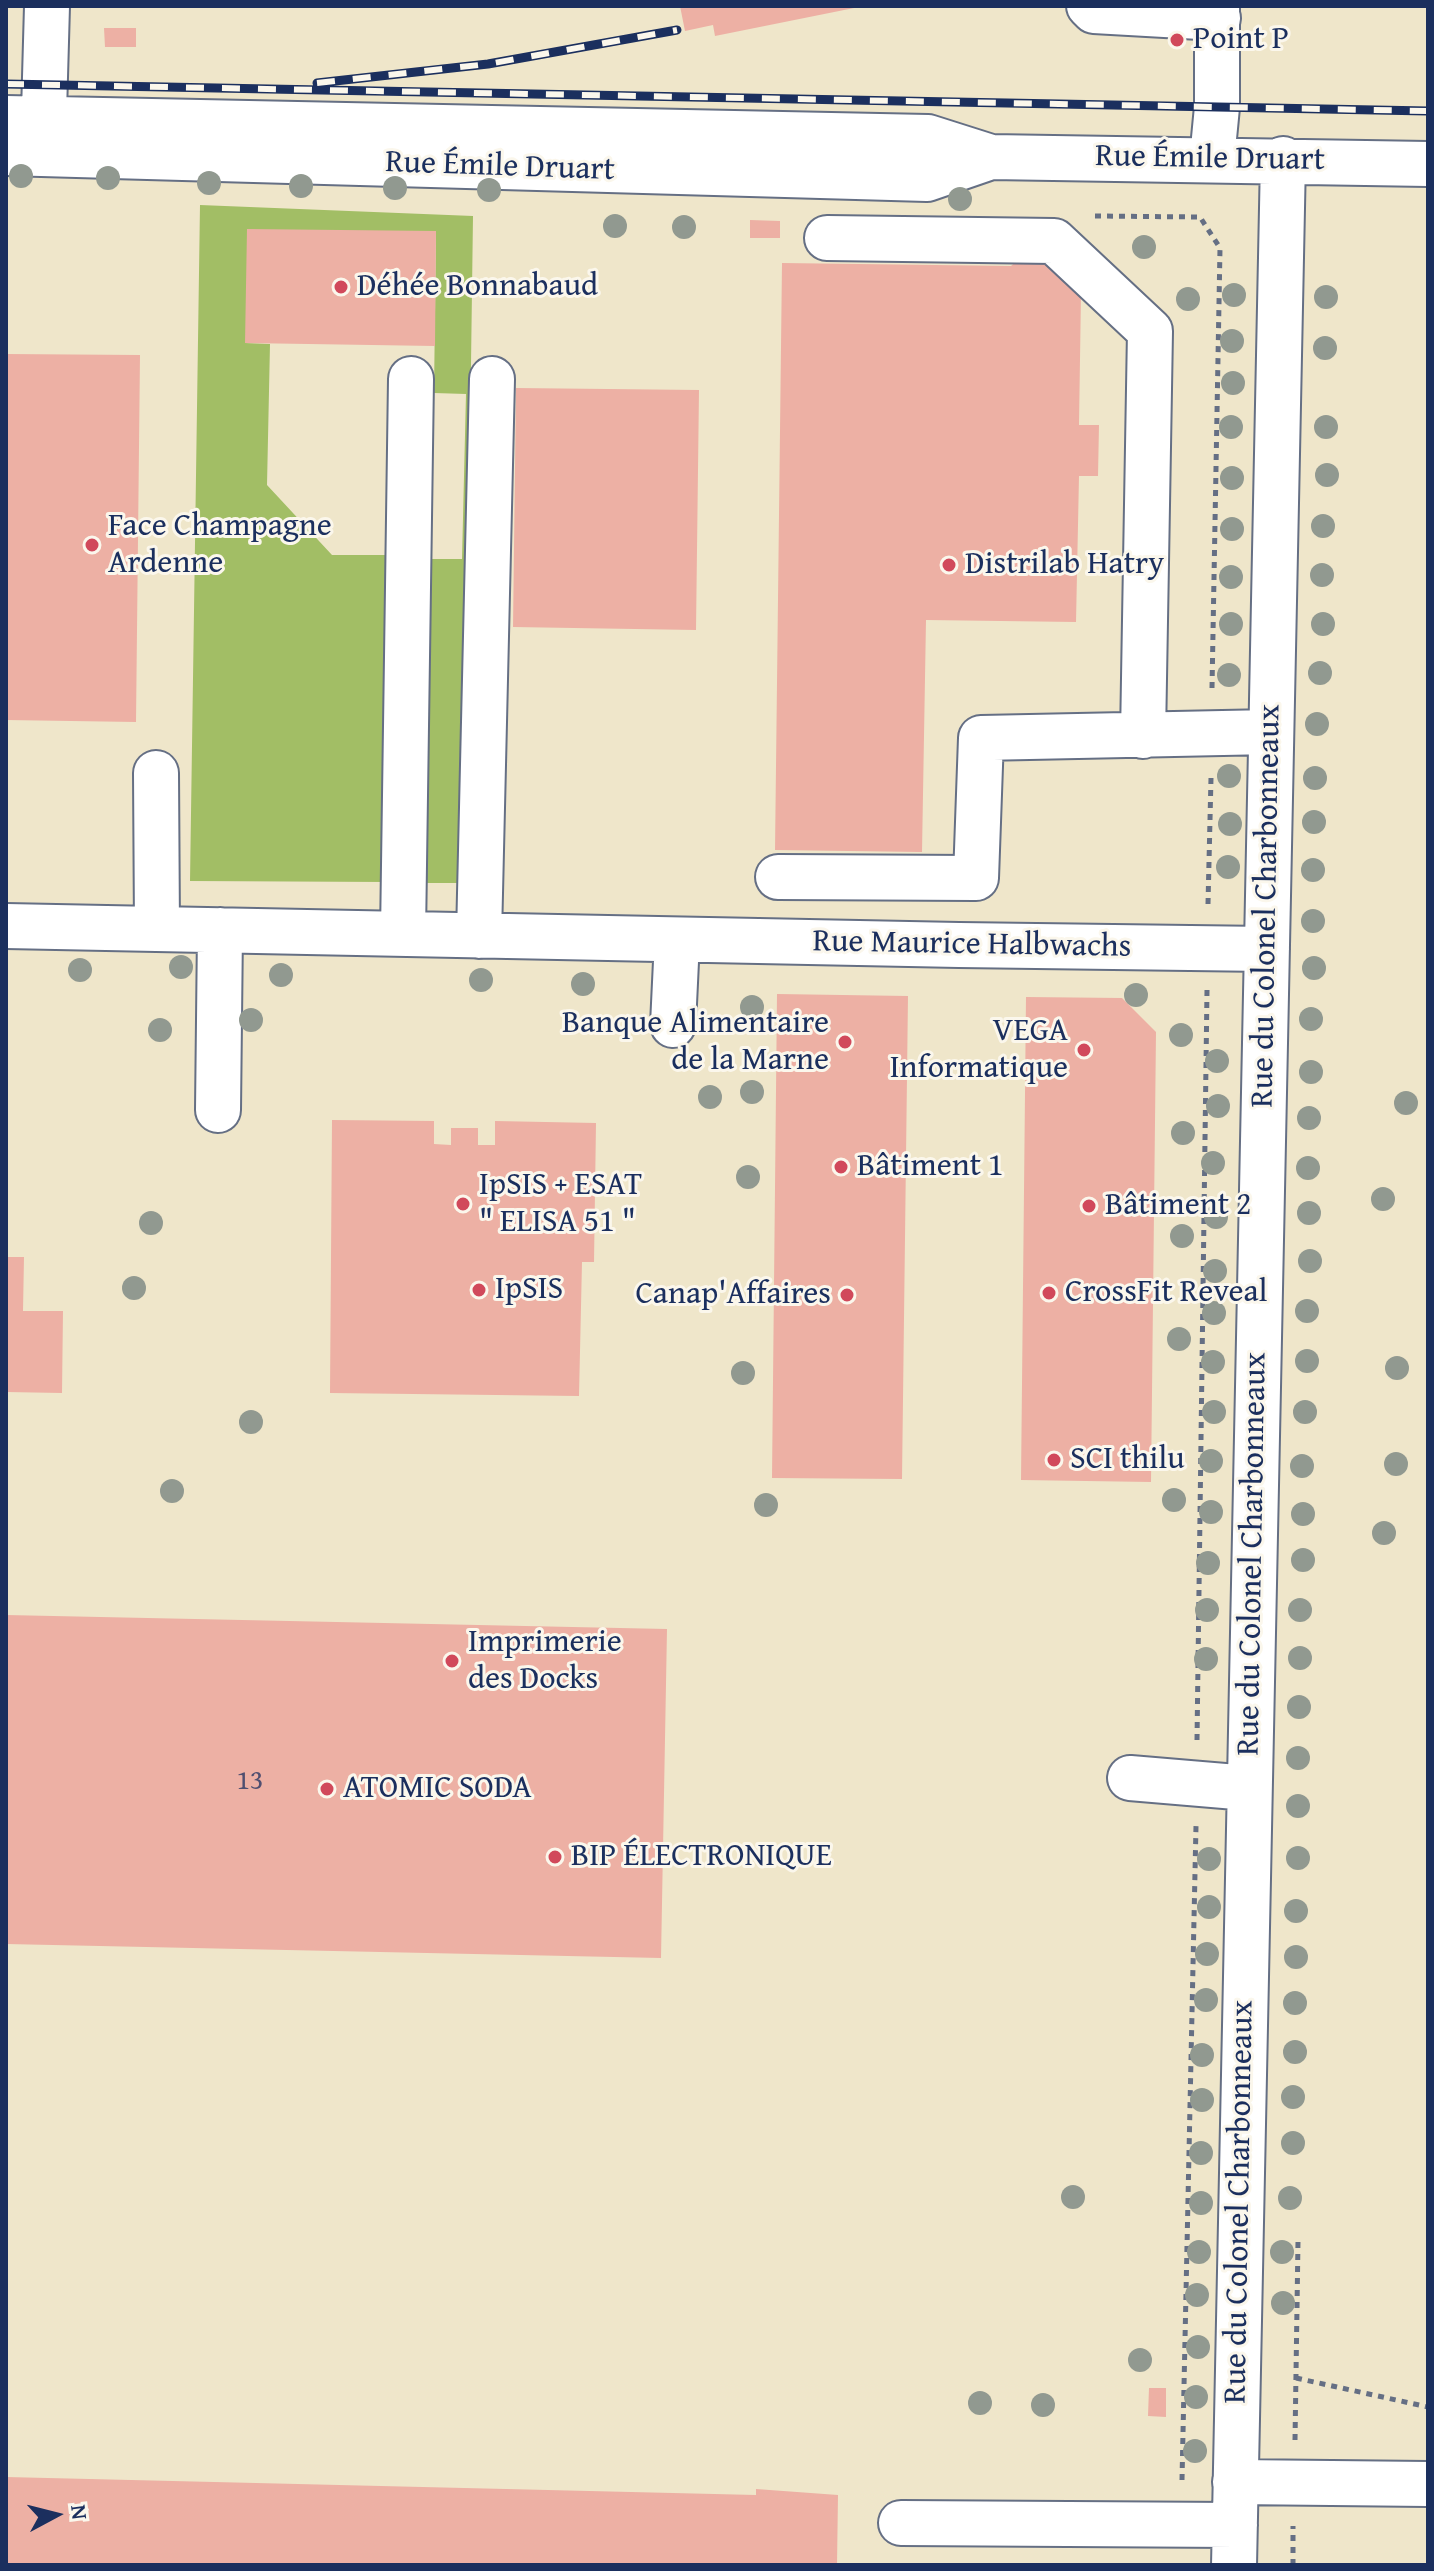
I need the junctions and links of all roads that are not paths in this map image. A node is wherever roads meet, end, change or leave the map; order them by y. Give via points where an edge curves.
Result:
1 (47, 6) edge
2 (1089, 6) edge
3 (1218, 12) edge
4 (25, 136) edge
5 (1212, 159) junction
6 (1283, 159) junction
7 (1428, 164) edge
8 (827, 238) dead end
9 (411, 379) dead end
10 (492, 379) dead end
11 (1271, 732) junction
12 (1143, 736) junction
13 (156, 773) dead end
14 (778, 877) dead end
15 (6, 926) edge
16 (157, 929) junction
17 (220, 930) junction
18 (403, 934) junction
19 (479, 936) junction
20 (677, 940) junction
21 (1267, 949) junction
22 (673, 1025) dead end
23 (218, 1110) dead end
24 (1130, 1778) dead end
25 (1248, 1788) junction
26 (1235, 2482) junction
27 (1428, 2484) edge
28 (901, 2523) dead end
29 (1234, 2545) edge

1 - 4 street
2 - 3 street via 1094,11
3 - 5 street
4 - 5 street, Rue Émile Druart via 927,179 991,157
5 - 6 street, Rue Émile Druart
6 - 7 street, Rue Émile Druart
6 - 11 street, Rue du Colonel Charbonneaux
8 - 12 street via 1054,241 1150,331
9 - 18 street
10 - 19 street
11 - 12 street
11 - 21 street, Rue du Colonel Charbonneaux
12 - 14 street via 981,738 976,878
13 - 16 street
15 - 16 street, Rue Maurice Halbwachs
16 - 17 street, Rue Maurice Halbwachs
17 - 18 street, Rue Maurice Halbwachs
17 - 23 street
18 - 19 street, Rue Maurice Halbwachs
19 - 20 street, Rue Maurice Halbwachs
20 - 21 street, Rue Maurice Halbwachs
20 - 22 street
21 - 25 street, Rue du Colonel Charbonneaux
24 - 25 street
25 - 26 street, Rue du Colonel Charbonneaux
26 - 27 street
26 - 29 street, Rue du Colonel Charbonneaux
28 - 29 street via 1181,2526

